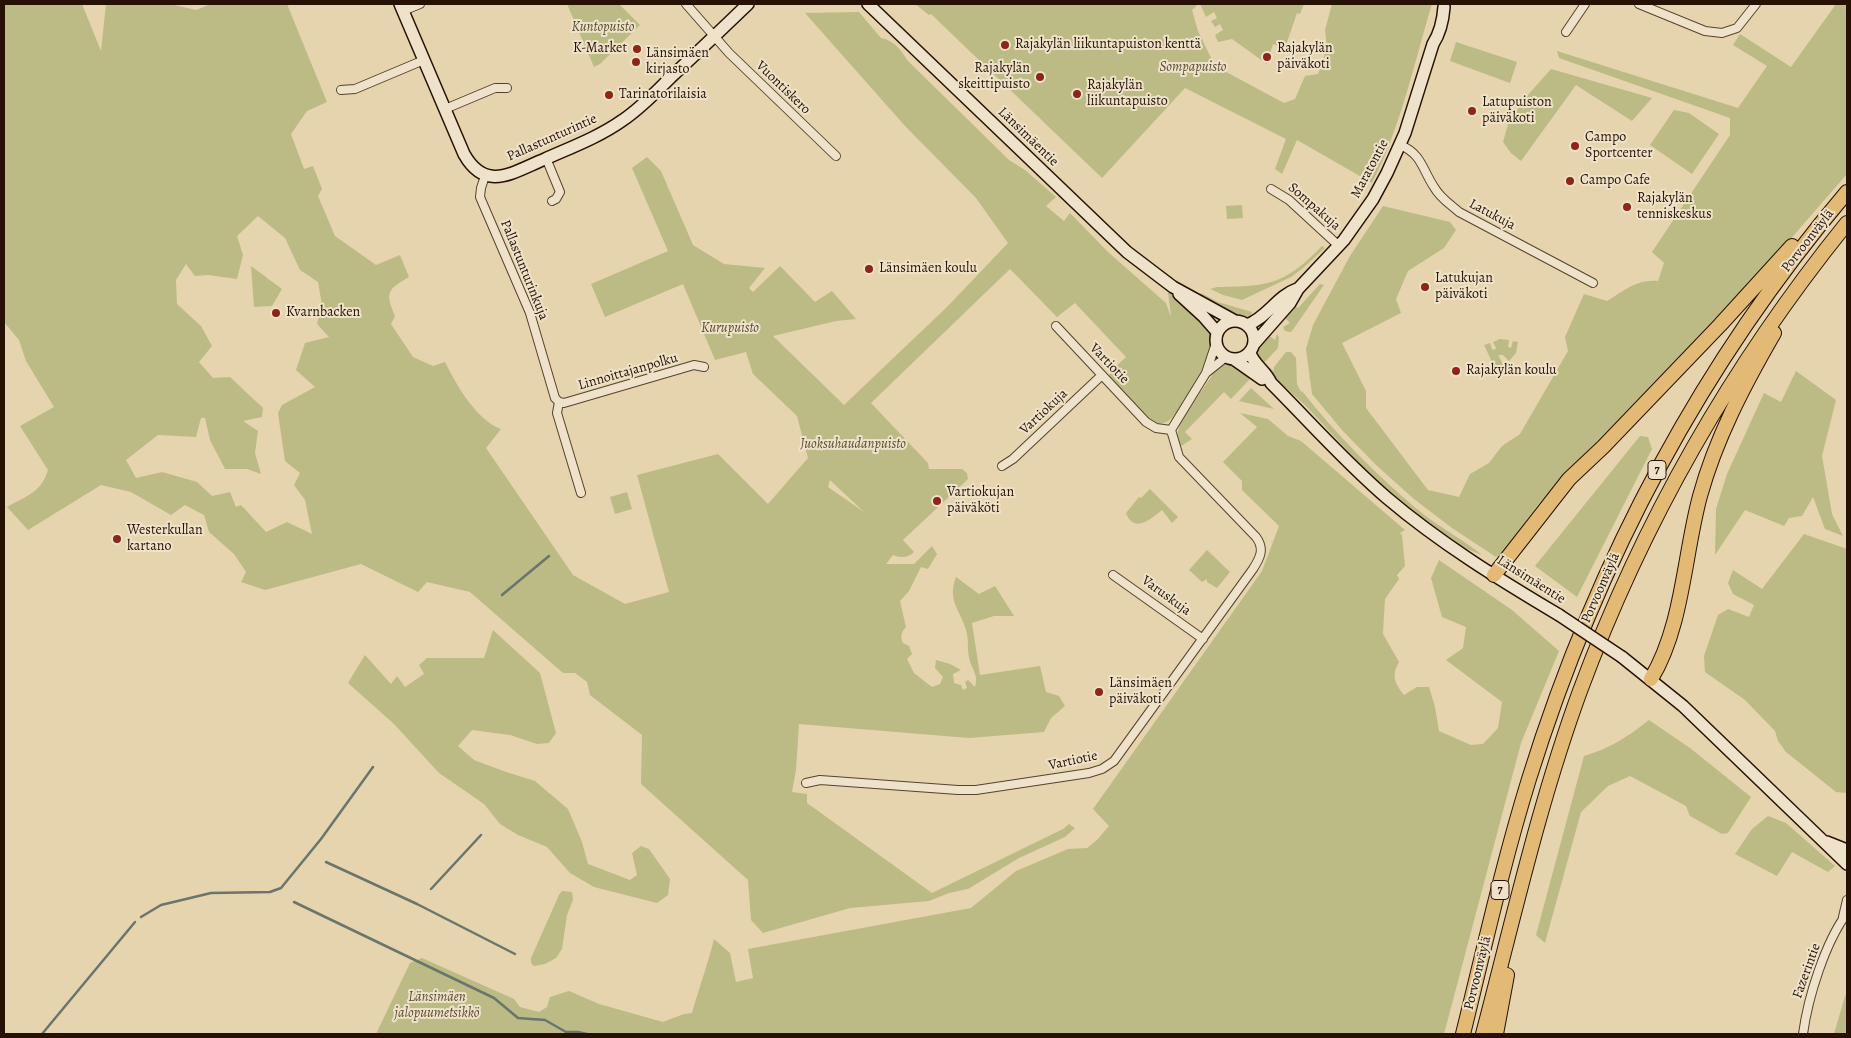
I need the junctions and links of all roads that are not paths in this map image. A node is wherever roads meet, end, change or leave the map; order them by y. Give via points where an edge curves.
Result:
1 (420, 4) edge
2 (686, 4) edge
3 (748, 4) edge
4 (868, 4) edge
5 (1585, 4) edge
6 (1639, 4) edge
7 (1756, 4) edge
8 (1444, 6) edge
9 (402, 7) edge
10 (1566, 32) dead end
11 (714, 36) junction
12 (424, 60) junction
13 (507, 88) dead end
14 (341, 90) dead end
15 (445, 109) junction
16 (1400, 146) junction
17 (836, 156) dead end
18 (546, 158) junction
19 (485, 176) junction
20 (1272, 189) dead end
21 (1845, 195) edge
22 (552, 202) dead end
23 (1847, 223) edge
24 (1339, 246) junction
25 (1810, 269) junction
26 (1593, 283) dead end
27 (1173, 287) junction
28 (1298, 289) junction
29 (1235, 321) junction
30 (1247, 325) junction
31 (1056, 326) dead end
32 (1216, 337) junction
33 (1252, 348) junction
34 (1230, 358) junction
35 (704, 367) dead end
36 (1206, 373) junction
37 (1102, 375) junction
38 (1271, 383) junction
39 (559, 402) junction
40 (1171, 430) junction
41 (1002, 466) dead end
42 (581, 493) dead end
43 (1113, 575) dead end
44 (1494, 575) junction
45 (1203, 639) junction
46 (1651, 679) junction
47 (806, 783) dead end
48 (1823, 840) junction
49 (1847, 850) edge
50 (1847, 864) edge
51 (1847, 900) edge
52 (1845, 916) edge
53 (1514, 918) junction
54 (1481, 959) junction
55 (1455, 1034) edge
56 (1463, 1034) edge
57 (1483, 1034) edge
58 (1496, 1034) edge
59 (1803, 1034) edge

1 - 9 street
2 - 11 street, Vuontiskero
3 - 11 main road, Pallastunturintie
4 - 27 main road, Länsimäentie via 1127,252
5 - 10 street
6 - 7 street via 1705,31 1722,33 1737,28
8 - 16 main road, Maratontie via 1432,34 1433,44
9 - 12 main road
11 - 17 street, Vuontiskero
11 - 18 main road, Pallastunturintie via 624,120
12 - 14 street via 355,89
12 - 15 main road
13 - 15 street via 495,88
15 - 19 main road via 469,164
16 - 24 main road, Maratontie via 1373,199
16 - 26 street, Latukuja via 1415,153 1434,188 1459,212
18 - 19 main road, Pallastunturintie via 504,176
18 - 22 street via 560,192
19 - 39 street, Pallastunturinkuja via 480,197 530,313 555,398
20 - 24 street, Sompakuja via 1290,200
21 - 44 highway via 1816,217 1720,325 1570,479
21 - 54 highway, Porvoonväylä / 7 via 1791,262 1719,365 1676,436 1614,556 1574,651 1544,736
23 - 25 highway, Porvoonväylä / 7
24 - 28 main road, Maratontie
25 - 46 highway via 1736,404 1711,462 1700,496 1668,640
25 - 53 highway, Porvoonväylä / 7 via 1751,352 1703,429 1630,570 1579,694 1548,788
27 - 29 main road, Länsimäentie
27 - 32 main road, Länsimäentie via 1203,316
28 - 30 main road, Maratontie via 1289,292 1260,319
28 - 33 main road, Maratontie
29 - 30 main road
29 - 32 main road via 1224,324
30 - 33 main road via 1252,332
31 - 37 street, Vartiotie
32 - 34 main road via 1219,351
32 - 36 street
33 - 34 main road via 1243,358
33 - 38 main road, Länsimäentie via 1258,368
34 - 36 street
34 - 38 main road, Länsimäentie
35 - 39 street, Linnoittajanpolku via 694,365
36 - 40 street
37 - 40 street, Vartiotie via 1146,422 1156,428
37 - 41 street, Vartiokuja
38 - 44 main road, Länsimäentie via 1386,497 1441,540
39 - 42 street, Pallastunturinkuja via 558,413
40 - 45 street, Vartiotie via 1179,457 1256,537 1261,550 1253,569
43 - 45 street, Varuskuja
44 - 46 main road, Länsimäentie, bridge via 1559,615
45 - 47 street, Vartiotie via 1122,751 1102,769 1077,776 968,790 820,780
46 - 48 main road, Länsimäentie
48 - 49 main road, Länsimäentie
48 - 50 main road, Länsimäentie
51 - 52 street, Fazerintie
52 - 59 street, Fazerintie via 1835,932 1814,985
53 - 57 highway, Porvoonväylä / 7
53 - 58 highway
54 - 55 highway
54 - 56 highway, Porvoonväylä / 7

